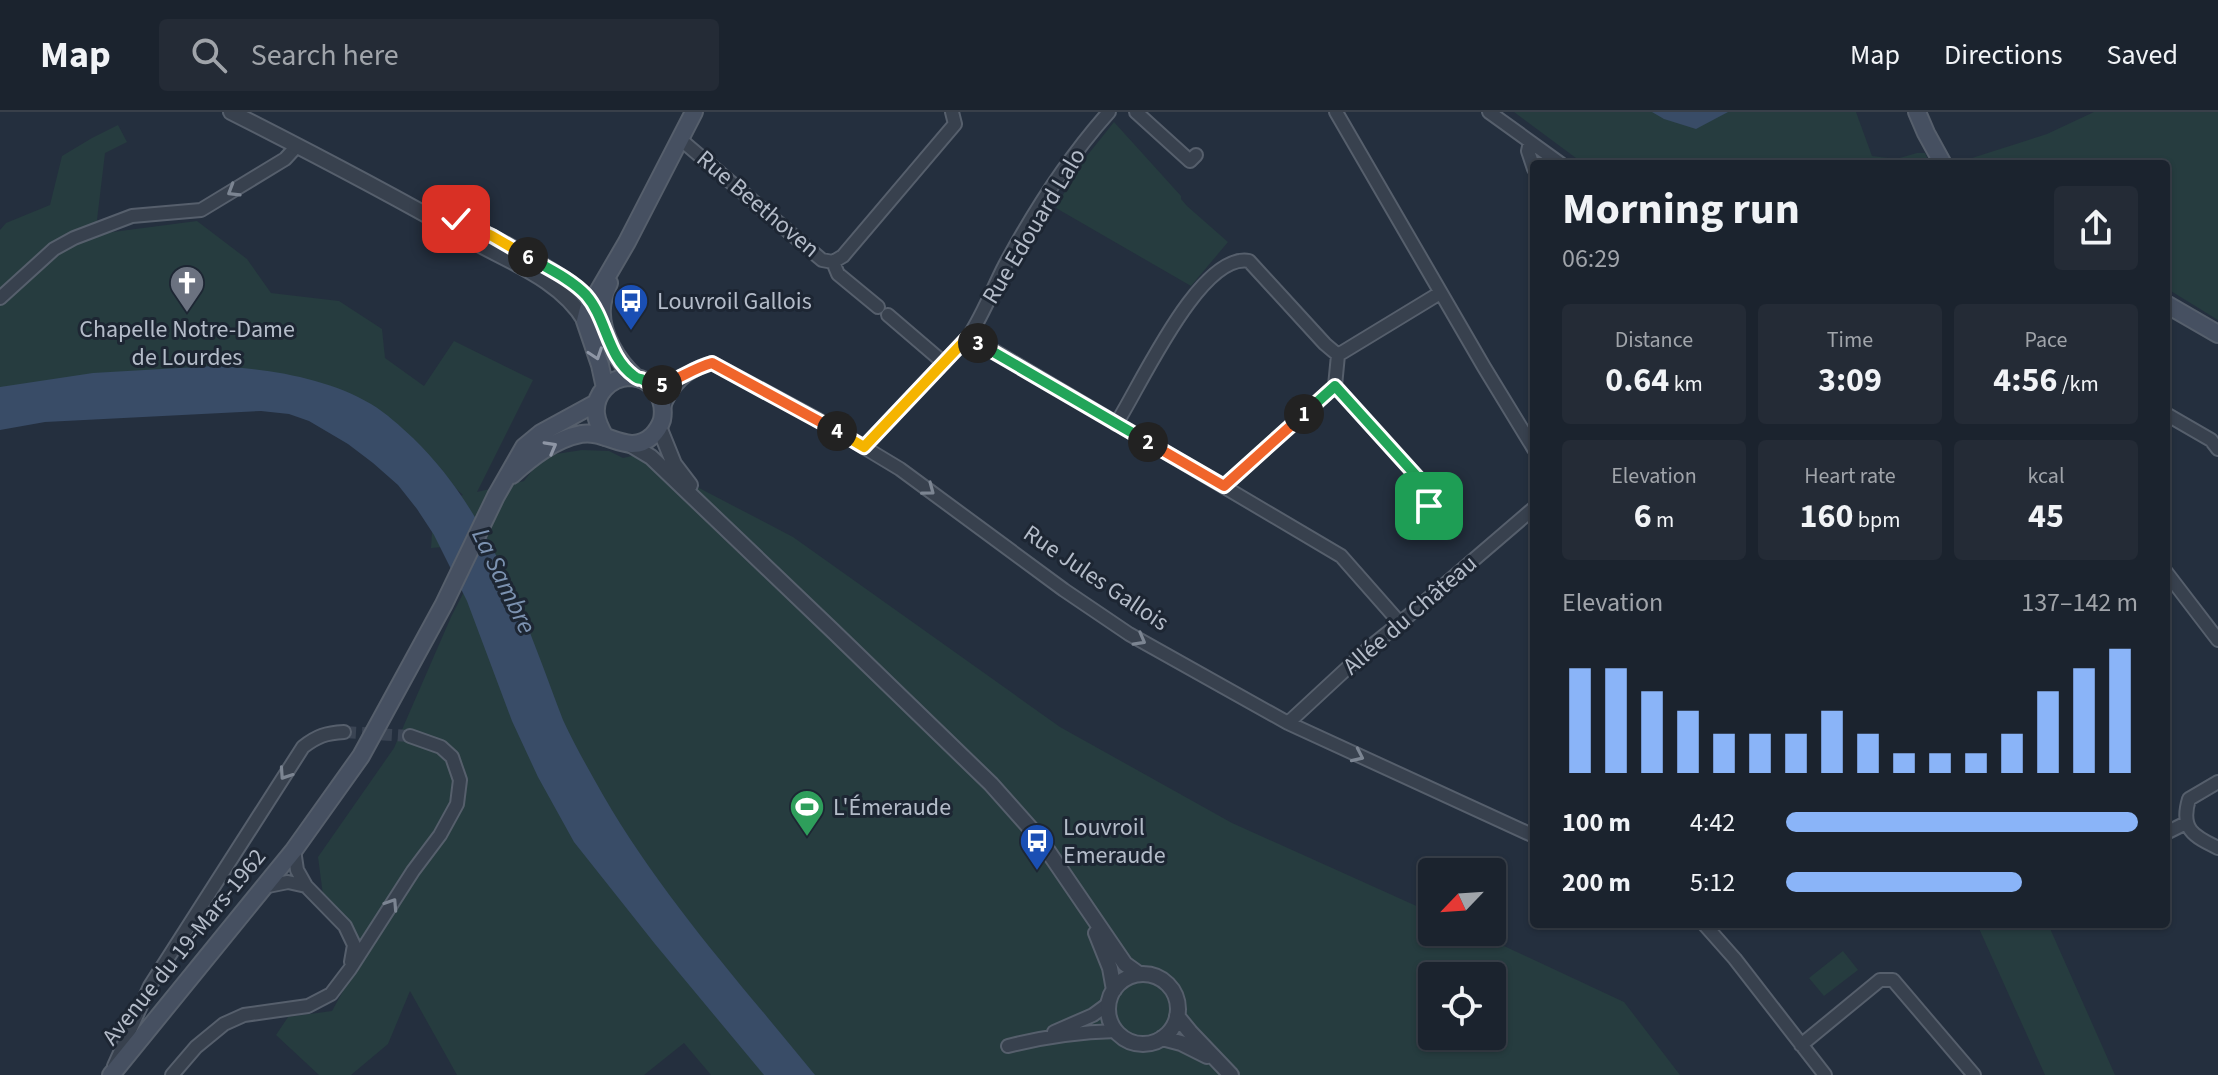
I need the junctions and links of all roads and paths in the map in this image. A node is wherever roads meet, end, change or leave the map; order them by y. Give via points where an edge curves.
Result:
1 (231, 112) edge
2 (694, 112) edge
3 (952, 112) edge
4 (1109, 112) edge
5 (1137, 112) edge
6 (1336, 112) edge
7 (1489, 112) edge
8 (1917, 112) edge
9 (680, 139) junction
10 (1530, 142) junction
11 (297, 146) junction
12 (1196, 155) dead end
13 (1531, 160) edge
14 (1555, 160) edge
15 (1940, 160) edge
16 (394, 197) junction
17 (443, 224) junction
18 (520, 252) junction
19 (621, 252) junction
20 (833, 262) junction
21 (1440, 293) junction
22 (0, 298) edge
23 (591, 302) junction
24 (2170, 306) edge
25 (585, 321) junction
26 (603, 324) junction
27 (2218, 334) edge
28 (969, 336) junction
29 (1338, 355) junction
30 (944, 363) junction
31 (687, 375) junction
32 (636, 378) junction
33 (1335, 386) junction
34 (653, 387) junction
35 (605, 388) junction
36 (596, 403) junction
37 (2170, 416) edge
38 (661, 419) junction
39 (1116, 424) junction
40 (605, 437) junction
41 (1530, 442) edge
42 (631, 445) junction
43 (864, 447) junction
44 (2218, 449) edge
45 (1224, 486) junction
46 (501, 488) junction
47 (1429, 506) dead end
48 (1530, 511) edge
49 (756, 556) junction
50 (2170, 577) edge
51 (1400, 623) junction
52 (2218, 640) edge
53 (1288, 723) junction
54 (344, 732) tunnel mouth
55 (410, 736) tunnel mouth
56 (2218, 782) edge
57 (2186, 823) junction
58 (2170, 831) edge
59 (1530, 834) edge
60 (2218, 848) edge
61 (294, 850) junction
62 (306, 886) junction
63 (263, 887) junction
64 (1087, 910) junction
65 (1708, 928) edge
66 (350, 969) junction
67 (1139, 974) junction
68 (1111, 997) junction
69 (1177, 1016) junction
70 (1116, 1031) junction
71 (1162, 1038) junction
72 (1036, 1039) junction
73 (1801, 1045) junction
74 (1008, 1046) dead end
75 (1218, 1061) junction
76 (111, 1075) edge
77 (172, 1075) edge
78 (1231, 1075) edge
79 (1825, 1075) edge
80 (1974, 1075) edge

1 - 11 street
2 - 9 main road
3 - 20 street, Rue Beethoven via 955,124
4 - 28 street, Rue Edouard Lalo via 1064,167
5 - 12 street via 1190,161
6 - 21 street
7 - 10 street
8 - 15 main road
9 - 19 main road
9 - 20 street, Rue Beethoven via 822,260
10 - 13 street
10 - 14 street
11 - 16 street
11 -> 22 street via 285,159 201,210 132,216 74,238 54,249
16 - 17 street
16 - 18 street via 456,219
17 - 18 street via 511,256
17 - 25 street via 547,282
18 - 23 street
19 - 23 main road
19 - 26 main road via 602,307
20 - 30 street via 838,274
21 - 29 street
21 - 41 street
23 - 25 main road
23 - 26 street
24 - 27 main road
25 -> 35 main road
26 - 32 main road via 618,358
28 - 30 street, Rue Edouard Lalo
28 - 39 street
29 - 33 street
29 - 39 street via 1249,261 1233,261 1213,274 1185,306
30 - 43 street, Rue Edouard Lalo
31 - 34 street
31 - 38 street via 668,395
31 - 43 street, Rue Jules Gallois via 712,363
32 - 34 main road
32 - 35 main road via 618,379
33 - 45 street
33 - 47 street via 1421,481
34 - 38 main road
35 - 36 main road
36 - 40 main road
36 - 46 main road via 524,447
37 - 44 street
38 - 42 main road via 647,440
38 - 49 street via 674,464
39 - 45 street
40 - 42 main road
46 -> 40 main road via 536,455 565,439 582,433
42 - 49 street via 651,457
43 -> 53 street, Rue Jules Gallois via 1129,634
45 - 51 street via 1341,556
46 - 61 main road, Avenue du 19-Mars-1962 via 361,756
48 - 51 street, Allée du Château
49 - 64 street via 991,784 1039,838
50 - 52 street
51 - 53 street, Allée du Château
53 -> 59 street, Rue Jules Gallois
54 -> 76 street via 317,736 295,758 150,986
66 -> 55 street via 457,804 460,780 452,757 441,747
56 - 57 street via 2189,799
57 - 58 street
57 - 60 street via 2195,836
61 - 62 street
61 - 63 main road, Avenue du 19-Mars-1962
62 - 63 street via 288,882
62 - 66 street via 345,926 354,945
63 - 76 main road, Avenue du 19-Mars-1962
64 - 67 street via 1125,964
64 - 68 street via 1110,968
65 - 73 street
66 - 77 street via 331,994 308,1006 244,1015 224,1024
67 - 68 street via 1129,977
67 - 69 street via 1168,985 1175,994
68 - 70 street via 1109,1018
68 - 72 street via 1093,1015
69 - 71 street
69 - 75 street
70 - 71 street via 1141,1044
70 - 72 street
71 - 75 street
72 - 74 street
73 - 79 street
73 - 80 street via 1880,980 1893,980
75 - 78 street

